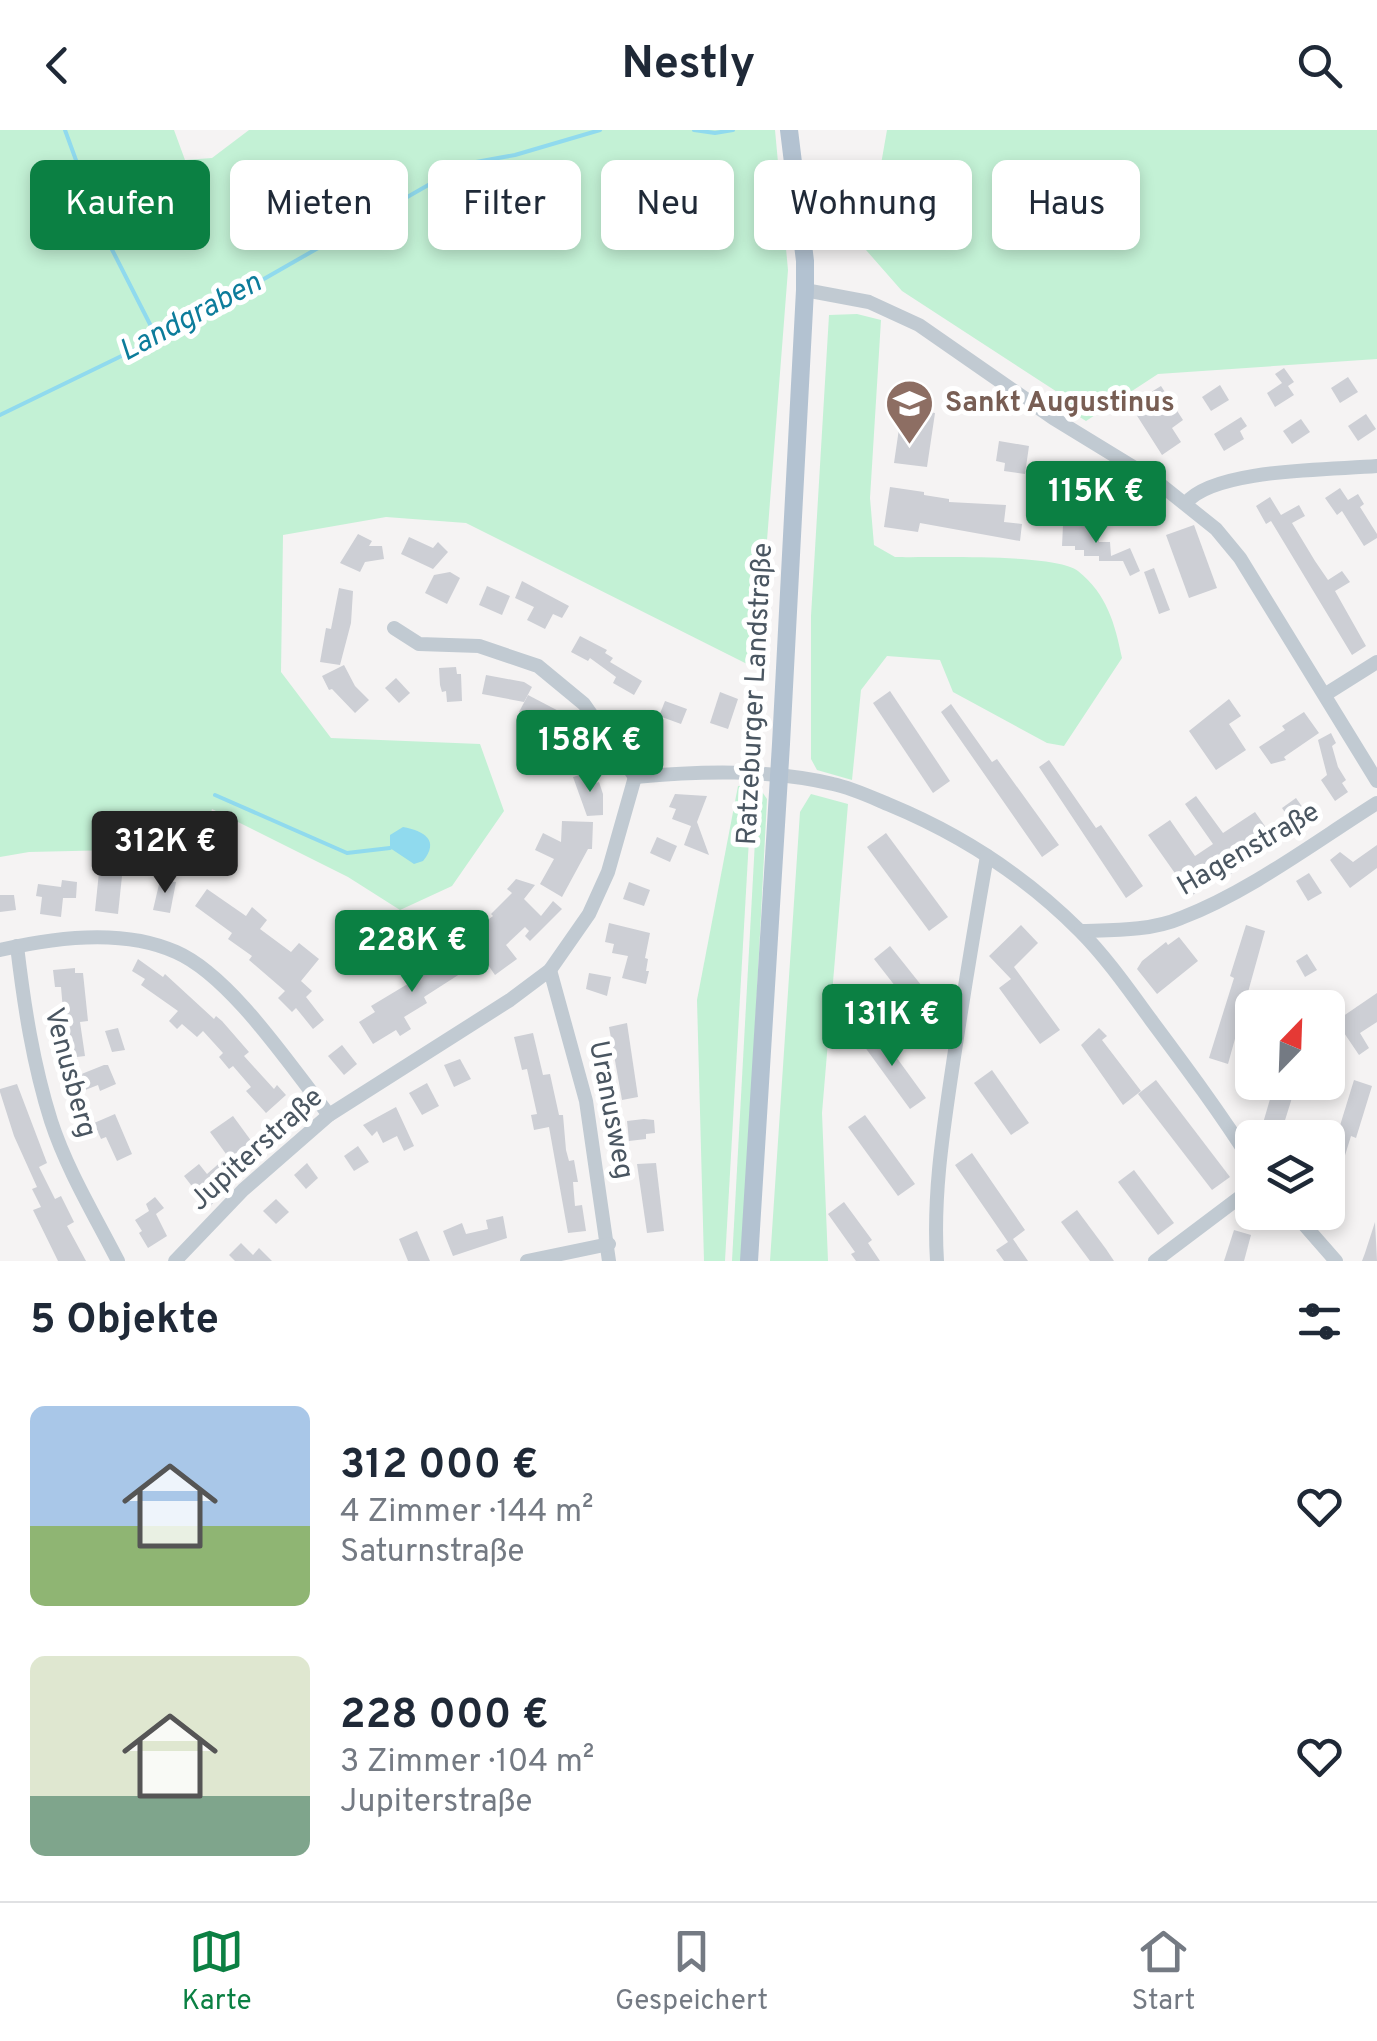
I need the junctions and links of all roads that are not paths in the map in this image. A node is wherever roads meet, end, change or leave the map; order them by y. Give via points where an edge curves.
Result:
1 (789, 130) edge
2 (805, 290) junction
3 (1377, 466) edge
4 (1186, 503) junction
5 (394, 628) dead end
6 (1377, 662) edge
7 (1326, 694) junction
8 (780, 775) junction
9 (635, 777) junction
10 (1377, 781) edge
11 (1377, 803) edge
12 (987, 856) junction
13 (1080, 932) junction
14 (17, 946) junction
15 (0, 950) edge
16 (550, 970) junction
17 (329, 1115) junction
18 (1235, 1136) edge
19 (1235, 1201) edge
20 (1307, 1230) edge
21 (608, 1244) junction
22 (1329, 1258) edge
23 (118, 1261) edge
24 (175, 1261) edge
25 (527, 1261) edge
26 (609, 1261) edge
27 (749, 1261) edge
28 (937, 1261) edge
29 (1155, 1261) edge

1 - 2 main road, Ratzeburger Landstraße
2 - 4 street via 869,302 919,325
2 - 8 main road, Ratzeburger Landstraße
3 - 4 street via 1240,477 1203,488
4 - 7 street via 1240,558
5 - 9 street via 418,644 479,646 538,666 584,704
6 - 7 street
7 - 10 street
8 - 9 street
8 - 12 street via 846,788 928,820
8 - 27 main road, Ratzeburger Landstraße
9 - 16 street, Jupiterstraße via 608,872 589,914
11 - 13 street, Hagenstraße via 1178,920
12 - 13 street
12 - 28 street via 938,1166
13 - 18 street
14 - 15 street
14 - 17 street via 102,938 176,952 225,988
14 - 23 street, Venusberg via 52,1124
16 - 17 street, Jupiterstraße
16 - 21 street, Uranusweg via 586,1100
17 - 24 street, Jupiterstraße
19 - 29 street
20 - 22 street
21 - 25 street
21 - 26 street, Uranusweg

